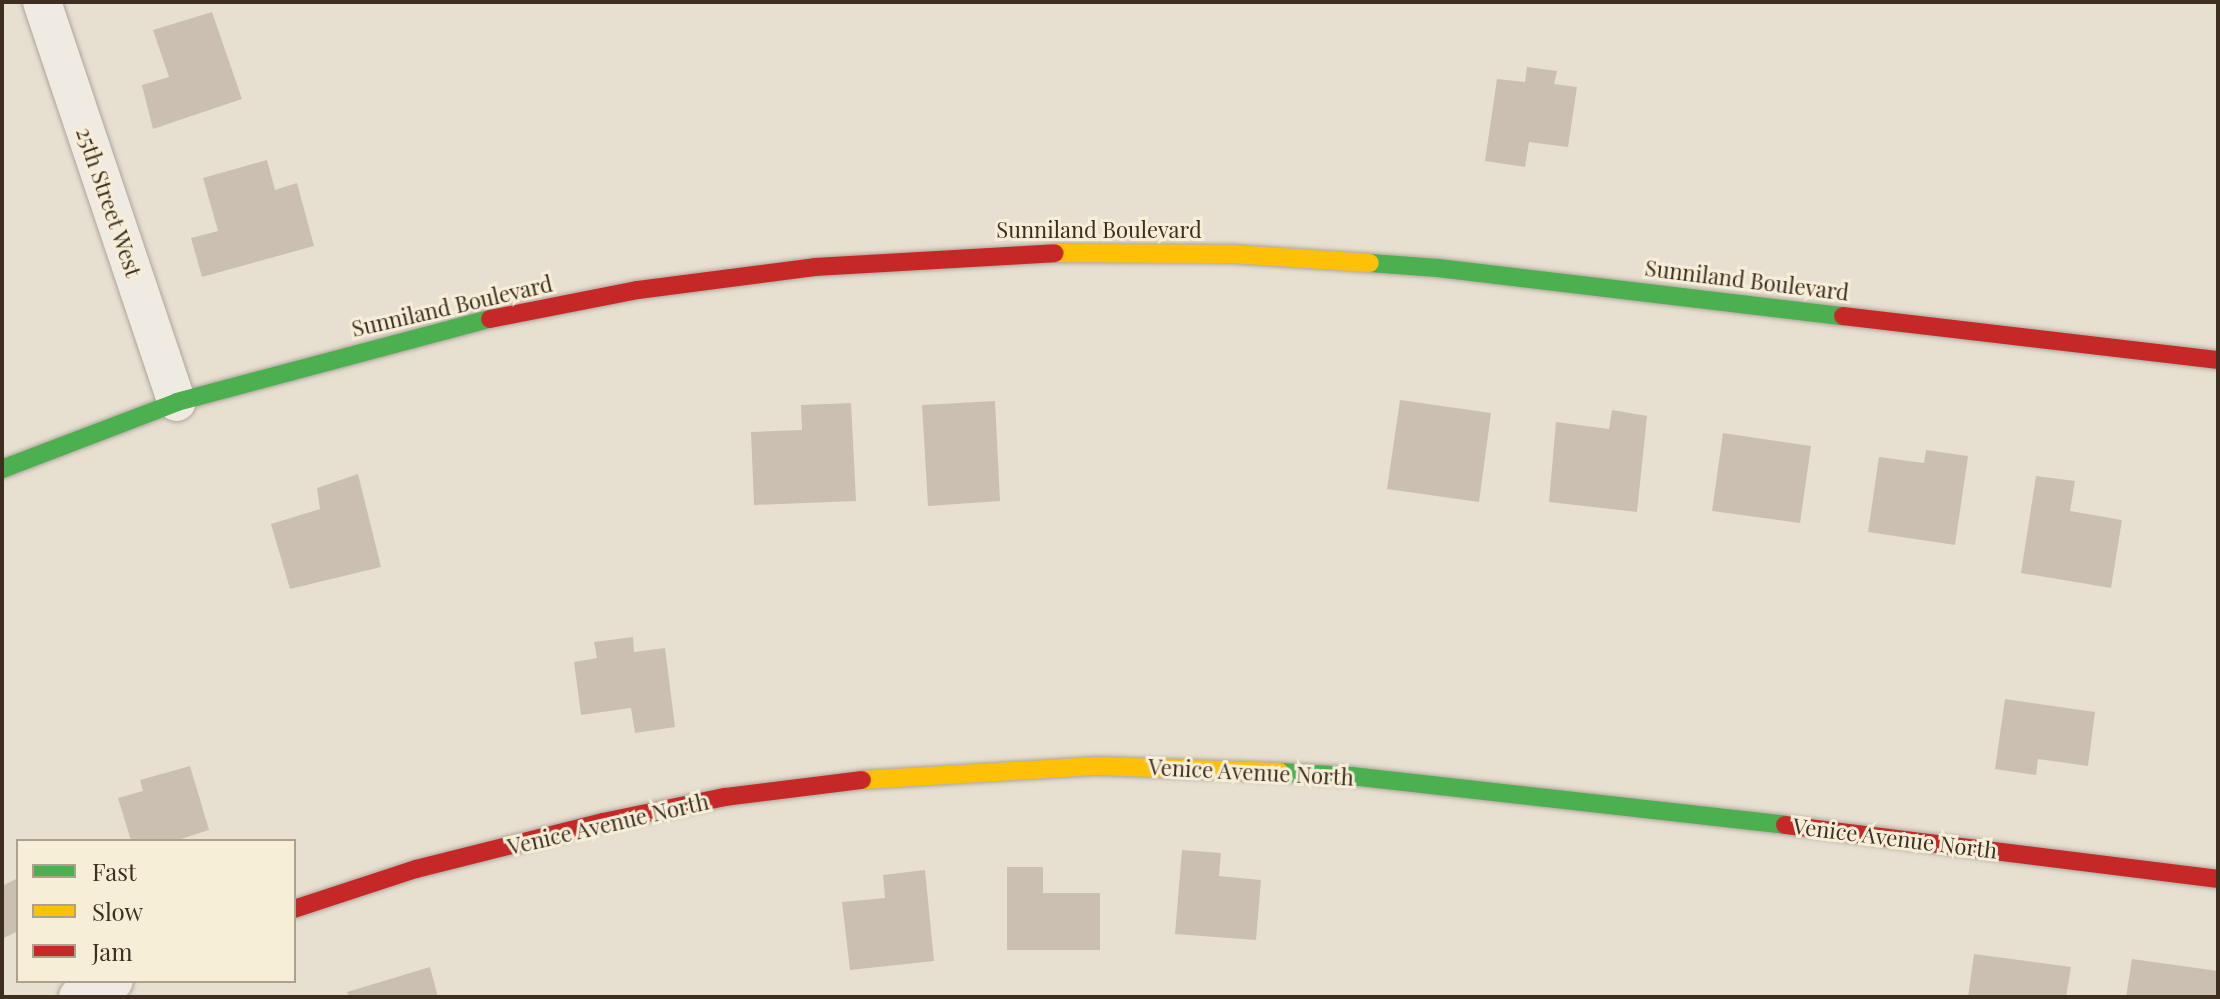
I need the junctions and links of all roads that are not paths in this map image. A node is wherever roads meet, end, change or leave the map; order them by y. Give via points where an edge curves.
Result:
1 (42, 2) edge
2 (2218, 360) edge
3 (177, 402) junction
4 (2, 469) edge
5 (2218, 879) edge
6 (296, 908) edge
7 (110, 983) edge
8 (78, 997) edge

1 - 3 street, 25th Street West
2 - 3 street, Sunniland Boulevard via 1438,268 1232,254 1072,252 815,267 638,290 493,318
3 - 4 street, Sunniland Boulevard
5 - 6 street, Venice Avenue North via 1351,776 1096,766 863,779 725,797 430,866
7 - 8 street

